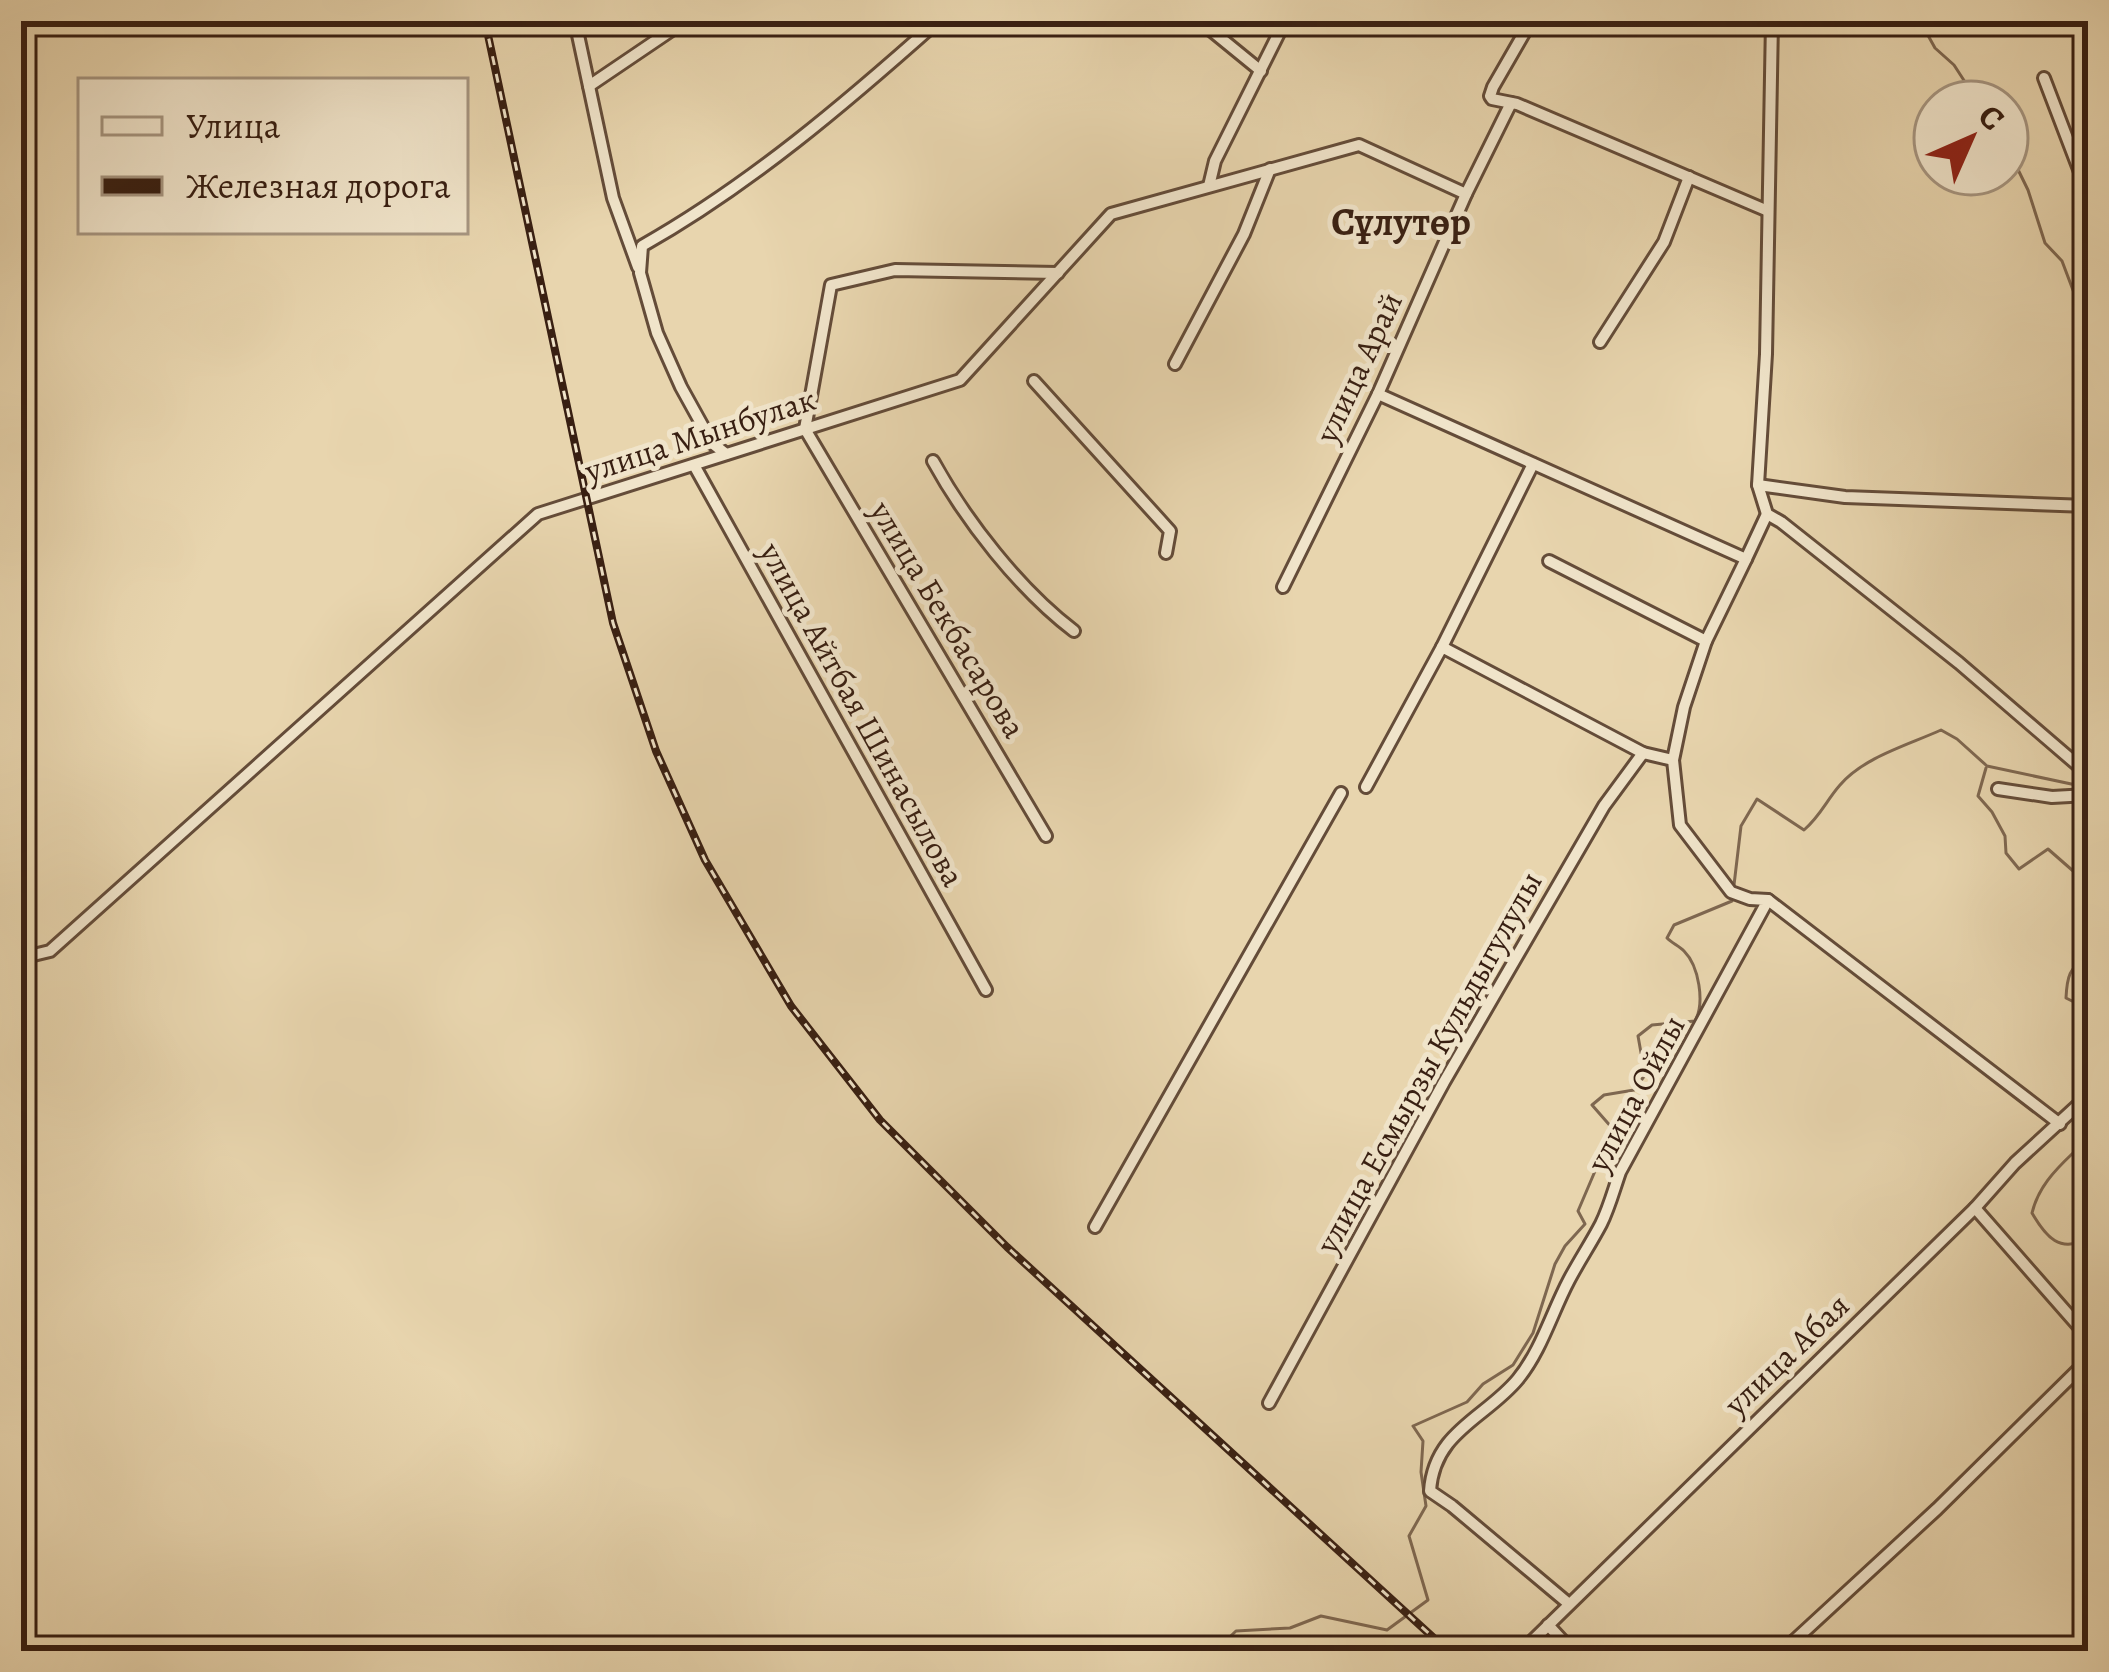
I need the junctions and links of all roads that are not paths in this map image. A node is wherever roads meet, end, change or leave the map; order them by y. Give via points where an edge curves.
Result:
1 (575, 21) edge
2 (685, 21) edge
3 (938, 21) edge
4 (1194, 21) edge
5 (1285, 21) edge
6 (1531, 21) edge
7 (1772, 21) edge
8 (1261, 71) junction
9 (2044, 78) dead end
10 (589, 86) junction
11 (1511, 104) junction
12 (1270, 169) junction
13 (1689, 177) junction
14 (1209, 186) junction
15 (2088, 193) edge
16 (1466, 194) junction
17 (1768, 211) junction
18 (640, 273) junction
19 (1058, 273) junction
20 (1600, 342) dead end
21 (1175, 364) dead end
22 (1034, 381) dead end
23 (1378, 394) junction
24 (805, 429) junction
25 (726, 454) junction
26 (933, 461) dead end
27 (694, 464) junction
28 (1533, 464) junction
29 (1758, 485) junction
30 (2088, 506) edge
31 (1767, 514) junction
32 (1166, 553) dead end
33 (1746, 560) junction
34 (1549, 561) dead end
35 (1283, 587) dead end
36 (1074, 631) dead end
37 (1706, 640) junction
38 (1442, 646) junction
39 (1642, 753) junction
40 (1673, 760) junction
41 (2088, 774) edge
42 (1366, 787) dead end
43 (1998, 789) dead end
44 (1341, 793) dead end
45 (2088, 795) edge
46 (1046, 836) dead end
47 (1768, 899) junction
48 (21, 958) edge
49 (986, 990) dead end
50 (2088, 1096) edge
51 (2060, 1124) junction
52 (1975, 1208) junction
53 (1095, 1227) dead end
54 (2088, 1337) edge
55 (2088, 1360) edge
56 (1269, 1402) dead end
57 (1569, 1604) junction
58 (1547, 1625) junction
59 (1522, 1651) edge
60 (1572, 1651) edge
61 (1783, 1651) edge

1 - 10 street
2 - 10 street
3 - 18 street via 844,105 642,246
4 - 8 street
5 - 8 street
6 - 11 street via 1490,96
7 - 17 street
8 - 14 street
9 - 15 street
10 - 18 street via 613,198
11 - 13 street
11 - 16 street, улица Арай
12 - 14 street, улица Мынбулак
12 - 16 street, улица Мынбулак via 1359,145
12 - 21 street
13 - 17 street
13 - 20 street via 1664,242
14 - 19 street, улица Мынбулак via 1111,214
16 - 23 street, улица Арай
17 - 29 street
18 - 25 street via 681,387
19 - 24 street, улица Мынбулак via 960,380
19 - 24 street via 895,270 831,285
22 - 32 street via 1171,531
23 - 28 street
23 - 35 street, улица Арай
24 - 25 street, улица Мынбулак
24 - 46 street, улица Бекбасарова
25 - 27 street, улица Мынбулак
26 - 36 street via 956,503 1045,609
27 - 48 street, улица Мынбулак via 538,514 50,951
27 - 49 street, улица Айтбая Шинасылова
28 - 33 street
28 - 38 street
29 - 30 street via 1845,497
29 - 31 street
31 - 33 street
31 - 41 street
33 - 37 street
34 - 37 street
37 - 40 street
38 - 39 street
38 - 42 street
39 - 40 street
39 - 56 street, улица Есмырзы Кульдыгулулы via 1444,1082
40 - 47 street via 1681,826 1731,892
43 - 45 street
44 - 53 street
47 - 51 street
47 - 57 street, улица Ойлы via 1518,1380 1466,1424 1431,1474 1430,1492
50 - 51 street, улица Абая
51 - 52 street, улица Абая
52 - 54 street
52 - 57 street, улица Абая
55 - 61 street
57 - 58 street, улица Абая
58 - 59 street, улица Абая
58 - 60 street

